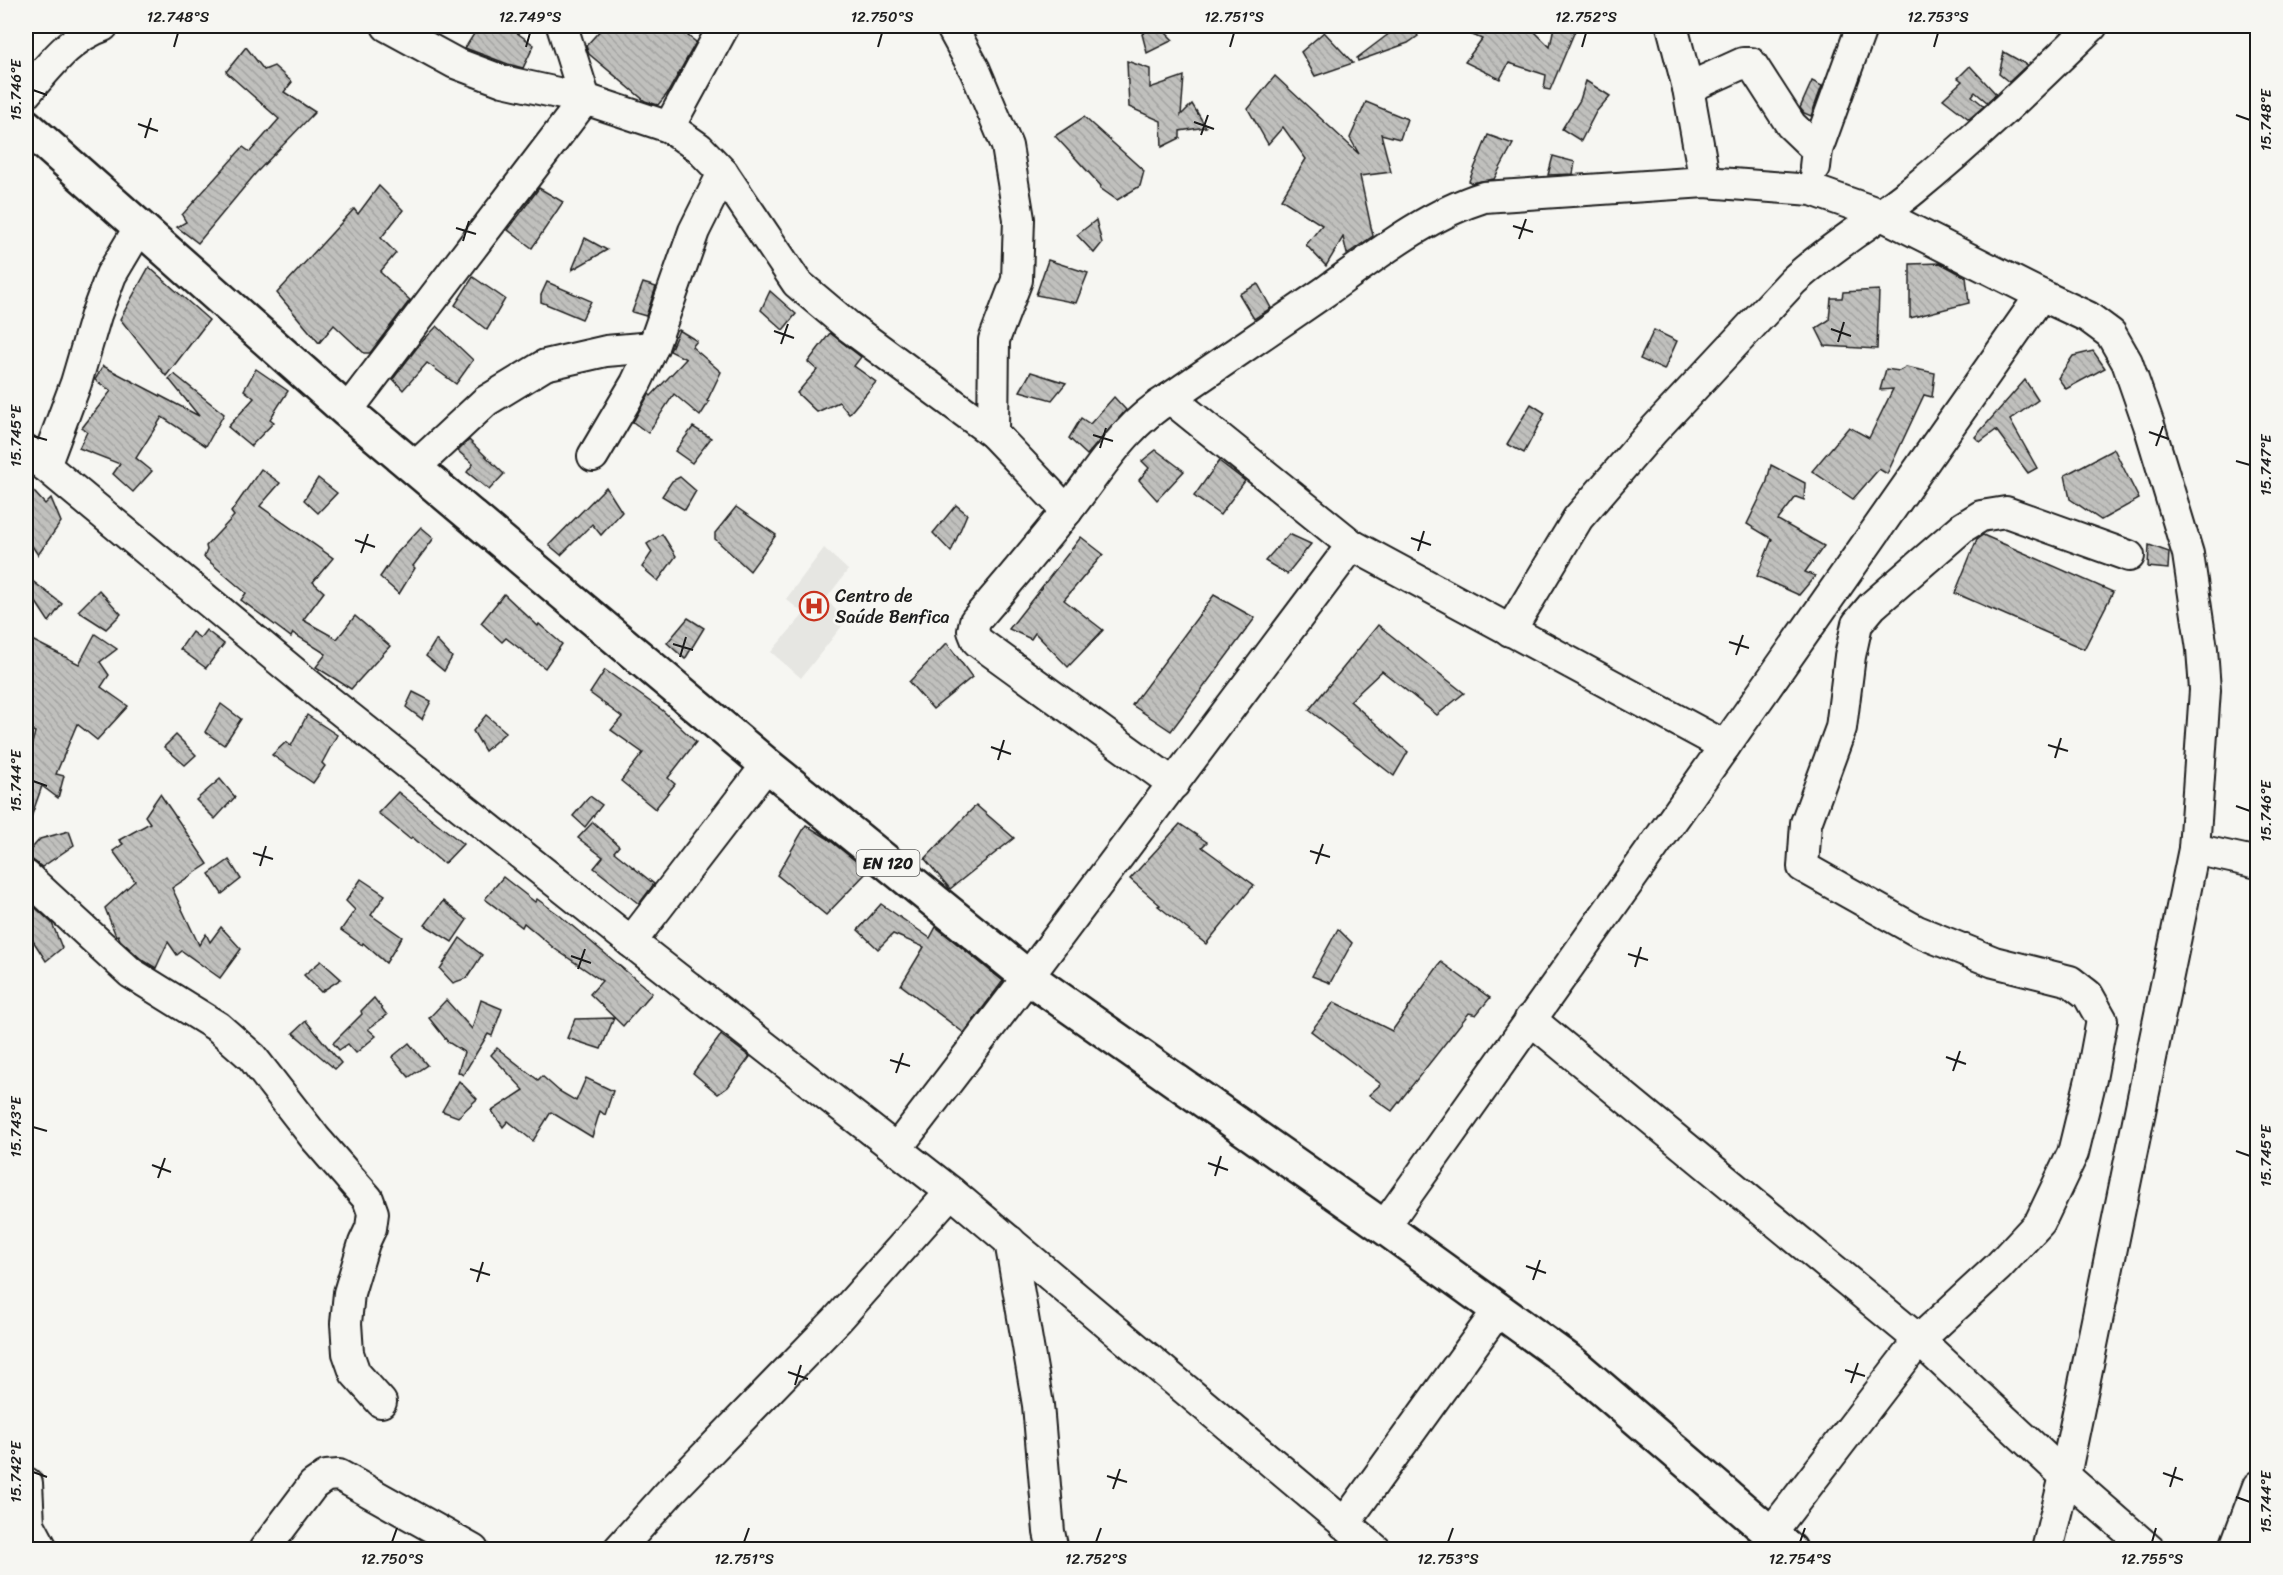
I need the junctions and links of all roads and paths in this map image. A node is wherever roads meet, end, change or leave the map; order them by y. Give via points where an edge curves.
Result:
1 (103, 26) edge
2 (387, 26) edge
3 (562, 26) edge
4 (724, 26) edge
5 (951, 26) edge
6 (1672, 26) edge
7 (1862, 26) edge
8 (2092, 26) edge
9 (1688, 88) junction
10 (26, 93) edge
11 (585, 99) junction
12 (26, 126) edge
13 (669, 127) junction
14 (1817, 150) junction
15 (723, 172) junction
16 (1705, 182) junction
17 (1812, 190) junction
18 (1880, 214) junction
19 (139, 228) junction
20 (2041, 295) junction
21 (653, 347) junction
22 (1170, 398) junction
23 (347, 411) junction
24 (993, 433) junction
25 (593, 456) dead end
26 (35, 458) edge
27 (414, 468) junction
28 (1067, 510) junction
29 (1352, 545) junction
30 (2129, 556) dead end
31 (1510, 631) junction
32 (1725, 746) junction
33 (767, 765) junction
34 (1174, 784) junction
35 (2194, 849) junction
36 (2258, 863) edge
37 (26, 876) edge
38 (631, 942) junction
39 (1028, 977) junction
40 (1530, 1019) junction
41 (897, 1148) junction
42 (951, 1192) junction
43 (1384, 1227) junction
44 (1010, 1241) junction
45 (1499, 1309) junction
46 (1919, 1340) junction
47 (381, 1402) dead end
48 (2065, 1476) junction
49 (27, 1483) dead end
50 (2258, 1486) edge
51 (1344, 1524) junction
52 (1781, 1541) edge
53 (43, 1550) edge
54 (264, 1550) edge
55 (472, 1550) edge
56 (618, 1550) edge
57 (1053, 1550) edge
58 (1376, 1550) edge
59 (2047, 1550) edge
60 (2150, 1550) edge
61 (2234, 1550) edge

1 - 10 street via 69,45
2 - 11 street via 455,63 503,81
3 - 11 street
4 - 13 street
5 - 24 street via 975,70 1007,146 1019,219 1017,280 994,340
6 - 9 street
7 - 14 street
8 - 18 street via 1922,182
9 - 14 street via 1751,63 1791,125
9 - 16 street
11 - 13 street
11 - 23 street
12 - 19 main road, EN 120
13 - 15 street via 699,148
14 - 17 street
15 - 21 street via 690,241
15 - 24 street via 797,283 848,326
16 - 17 street
16 - 22 street via 1484,197 1457,206 1361,266
17 - 18 street
18 - 20 street
18 - 31 street via 1792,281 1653,431 1578,518
19 - 23 main road, EN 120
19 - 26 street via 111,275 76,383
20 - 32 street
20 - 35 street via 2088,317 2111,334 2127,362 2188,554 2205,690
21 - 25 street
21 - 27 street via 606,351 545,364 486,401
22 - 28 street via 1149,410 1119,442
22 - 29 street
23 - 27 main road, EN 120
24 - 28 street
26 - 38 street via 320,694
27 - 33 main road, EN 120
28 - 34 street via 975,621 973,631 977,641
29 - 31 street
29 - 34 street
30 - 46 street via 2006,512 1981,516 1954,534 1857,624 1841,728 1806,823 1803,867 1917,932 1994,962 2070,981 2088,995 2102,1020 2073,1153 2040,1222
31 - 32 street
32 - 40 street
33 - 38 street
33 - 39 main road, EN 120
34 - 39 street
35 - 36 street
35 - 48 street
37 - 47 street via 131,973 219,1027 252,1057 368,1199 373,1213 371,1228 349,1293 346,1323 348,1353 355,1373
38 - 41 street
39 - 41 street
39 - 43 main road, EN 120
40 - 43 street
40 - 46 street
41 - 42 street
42 - 44 street
42 - 56 street via 837,1320
43 - 45 main road, EN 120
44 - 51 street
44 - 57 street via 1038,1405
45 - 51 street
45 - 52 main road, EN 120 via 1572,1363
46 - 48 street
46 - 52 street
48 - 59 street
48 - 60 street
49 - 53 street via 28,1524
50 - 61 street
51 - 58 street
54 - 55 street via 313,1485 327,1476 339,1475

